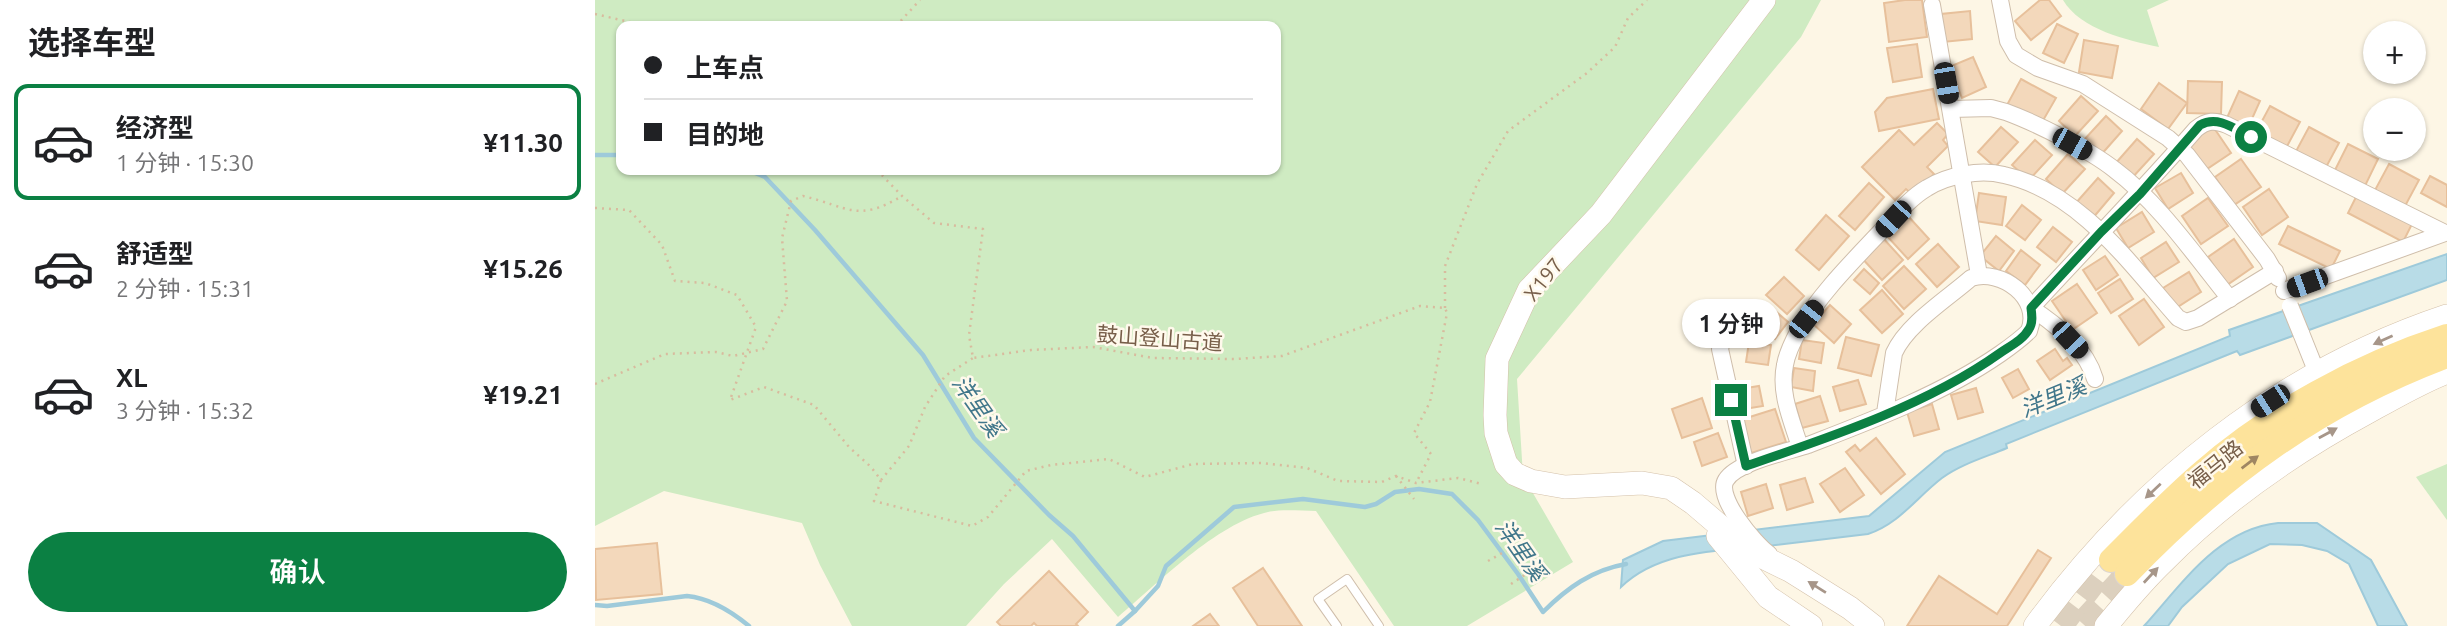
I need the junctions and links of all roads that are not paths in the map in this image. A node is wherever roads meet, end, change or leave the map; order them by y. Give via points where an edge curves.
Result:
1 (1764, 0) edge
2 (2000, 0) edge
3 (1932, 5) dead end
4 (1951, 109) junction
5 (2180, 148) junction
6 (1962, 176) junction
7 (2140, 194) junction
8 (2101, 232) junction
9 (2275, 271) junction
10 (1979, 275) junction
11 (2287, 298) junction
12 (2230, 299) junction
13 (2031, 308) junction
14 (2447, 316) edge
15 (1731, 325) dead end
16 (2447, 335) edge
17 (2447, 356) edge
18 (2447, 372) edge
19 (2317, 373) junction
20 (2095, 379) dead end
21 (1885, 413) junction
22 (1800, 447) junction
23 (1746, 466) junction
24 (1746, 550) junction
25 (1337, 626) edge
26 (1379, 626) edge
27 (1811, 626) edge
28 (1873, 626) edge
29 (2035, 626) edge
30 (2106, 626) edge

1 - 24 main road, X197 / X197 via 1601,214 1529,290 1497,359 1495,415 1503,458 1515,474 1565,487 1653,484 1671,488
2 - 5 street via 2008,41 2016,55 2038,68 2083,83
3 - 4 street
4 - 6 street
4 - 7 street via 1991,108 2013,115 2109,165
5 - 7 street
5 - 9 street
5 - 11 street via 2200,125 2218,121 2445,233
6 - 8 street via 1990,173 2018,179 2061,201
6 - 10 street
6 - 22 street via 1928,187 1907,204 1798,331 1785,366 1783,388
7 - 8 street
7 - 12 street
8 - 12 street via 2182,321 2191,321
8 - 13 street
9 - 11 street
9 - 12 street
10 - 13 street via 2016,288
10 - 21 street via 1898,344
11 - 19 street, bridge
13 - 20 street via 2082,352
13 - 21 street via 2029,331 2014,344 1965,376
14 -> 19 main road via 2381,341
15 - 23 street via 1720,349
16 -> 17 main road, 福马路 via 2363,369 2280,415 2201,473 2119,567 2266,450 2353,398
30 -> 18 main road via 2170,555 2278,465 2325,434
19 -> 29 main road via 2243,419 2166,480 2085,561
21 - 22 street
22 - 23 street
23 - 24 street via 1728,477 1723,487 1741,522
24 - 27 main road via 1768,597
28 -> 24 main road via 1791,571
25 - 26 lane via 1318,599 1347,579

